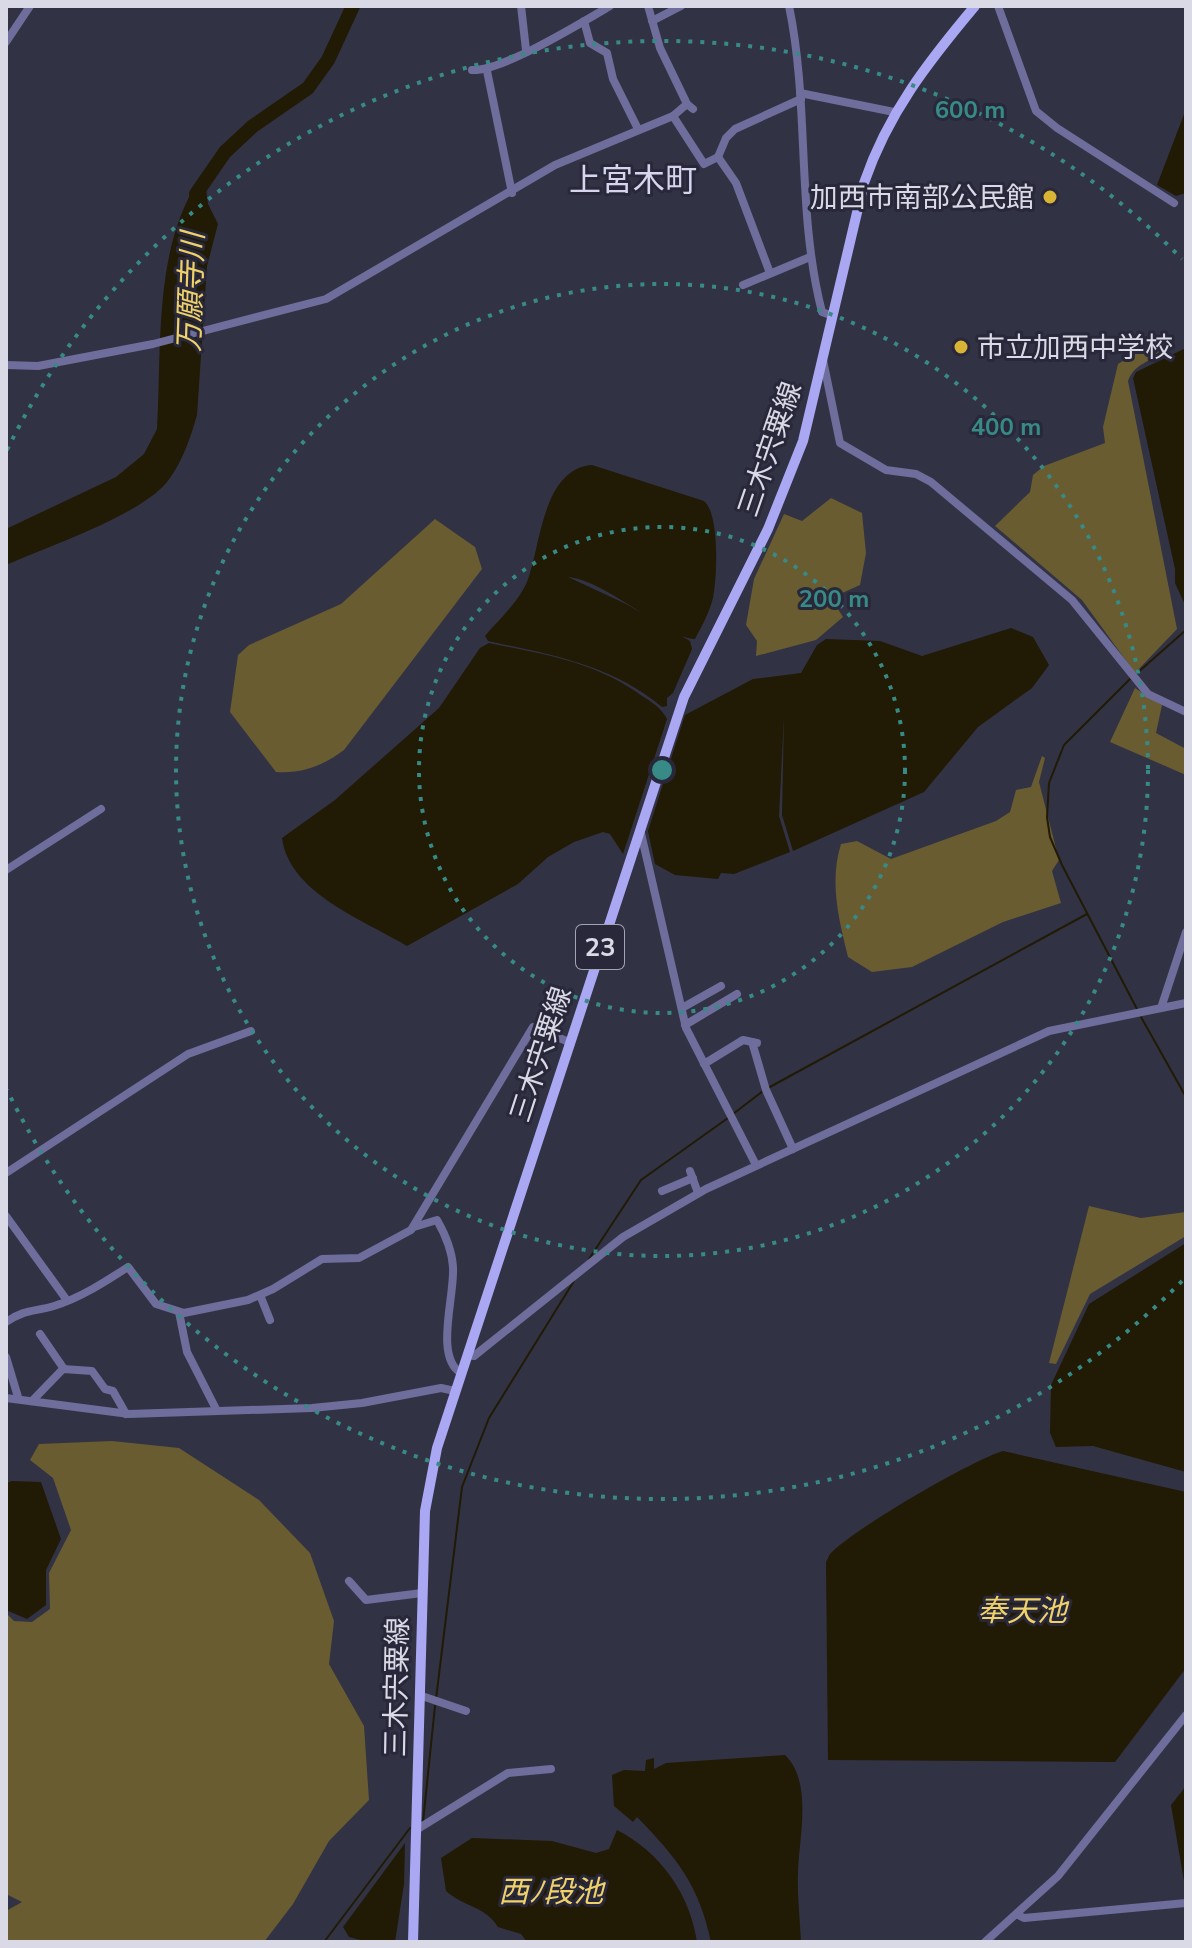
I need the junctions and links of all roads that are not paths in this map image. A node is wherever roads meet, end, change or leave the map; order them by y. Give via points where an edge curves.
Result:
1 (30, 6) edge
2 (521, 6) edge
3 (610, 6) edge
4 (648, 6) edge
5 (681, 6) edge
6 (789, 6) edge
7 (975, 6) edge
8 (998, 6) edge
9 (584, 21) junction
10 (652, 21) junction
11 (6, 42) edge
12 (526, 50) junction
13 (472, 70) dead end
14 (487, 71) junction
15 (800, 96) junction
16 (894, 112) junction
17 (673, 116) junction
18 (638, 129) junction
19 (718, 157) junction
20 (512, 193) junction
21 (1174, 203) dead end
22 (810, 257) junction
23 (770, 273) junction
24 (743, 285) dead end
25 (833, 316) junction
26 (823, 360) junction
27 (6, 365) edge
28 (1186, 712) edge
29 (101, 809) dead end
30 (640, 828) junction
31 (6, 870) edge
32 (1186, 932) edge
33 (721, 986) dead end
34 (737, 994) dead end
35 (1186, 1003) edge
36 (682, 1008) junction
37 (1161, 1008) junction
38 (685, 1025) junction
39 (251, 1031) dead end
40 (569, 1042) junction
41 (704, 1064) junction
42 (793, 1149) junction
43 (756, 1165) junction
44 (6, 1173) edge
45 (698, 1193) junction
46 (675, 1207) junction
47 (6, 1216) edge
48 (414, 1227) junction
49 (260, 1295) junction
50 (66, 1299) junction
51 (179, 1312) junction
52 (270, 1320) dead end
53 (6, 1322) edge
54 (40, 1334) dead end
55 (467, 1355) junction
56 (6, 1357) edge
57 (64, 1369) junction
58 (461, 1373) junction
59 (455, 1391) junction
60 (18, 1397) junction
61 (6, 1398) edge
62 (32, 1401) junction
63 (216, 1409) junction
64 (126, 1414) junction
65 (349, 1581) dead end
66 (422, 1593) junction
67 (419, 1695) junction
68 (466, 1711) dead end
69 (1186, 1715) edge
70 (551, 1769) dead end
71 (416, 1830) junction
72 (1186, 1903) edge
73 (1018, 1915) junction
74 (411, 1942) edge
75 (985, 1942) edge

1 - 11 street
2 - 12 street
3 - 9 street
4 - 10 street
5 - 10 street
6 - 15 street
7 - 16 main road, 三木宍粟線 / 23 via 921,70
8 - 21 street via 1036,111
9 - 12 street
9 - 18 street via 590,43 607,53 613,79
10 - 17 street via 690,106
12 - 14 street
13 - 14 street
14 - 20 street
15 - 16 street
15 - 19 street via 735,129
15 - 22 street
16 - 25 main road, 三木宍粟線 / 23 via 864,183
17 - 18 street
17 - 19 street via 704,164
18 - 20 street via 555,165
19 - 23 street via 736,183
20 - 27 street via 326,299 160,341 38,366
22 - 23 street
22 - 25 street via 822,312
23 - 24 street
25 - 26 main road, 三木宍粟線 / 23
26 - 28 street via 840,443 886,470 931,482 1064,593 1148,694
26 - 30 main road, 三木宍粟線 / 23 via 788,484 684,697
29 - 31 street
30 - 36 street
30 - 40 main road, 三木宍粟線 / 23
32 - 37 street
33 - 36 street
34 - 38 street
35 - 37 street
36 - 38 street
37 - 42 street via 1049,1031
38 - 41 street
39 - 44 street via 188,1054
40 - 48 street via 533,1027
40 - 55 main road, 三木宍粟線 / 23
41 - 42 street via 743,1040 754,1043 766,1090
41 - 43 street
42 - 43 street
43 - 45 street
45 - 46 street
45 - 46 street via 691,1174 665,1190
46 - 55 street via 623,1237 474,1356
47 - 50 street
48 - 49 street via 359,1258 322,1259
48 - 58 street via 437,1220 449,1248 453,1265 447,1354
49 - 51 street
49 - 52 street
50 - 51 street via 128,1267 156,1304
50 - 53 street via 25,1310
51 - 63 street via 187,1352
54 - 57 street
55 - 58 main road, 三木宍粟線 / 23
56 - 60 street
57 - 62 street
57 - 64 street via 92,1371 105,1389 113,1391
58 - 59 main road, 三木宍粟線 / 23
59 - 63 street via 441,1388 310,1408
59 - 66 main road, 三木宍粟線 / 23 via 430,1477
60 - 61 street
60 - 62 street
62 - 64 street
63 - 64 street
65 - 66 street via 366,1600
66 - 67 main road, 三木宍粟線 / 23
67 - 68 street
67 - 71 main road, 三木宍粟線 / 23
69 - 73 street via 1058,1876
70 - 71 street via 508,1773
71 - 74 main road, 三木宍粟線 / 23
72 - 73 street
73 - 75 street

